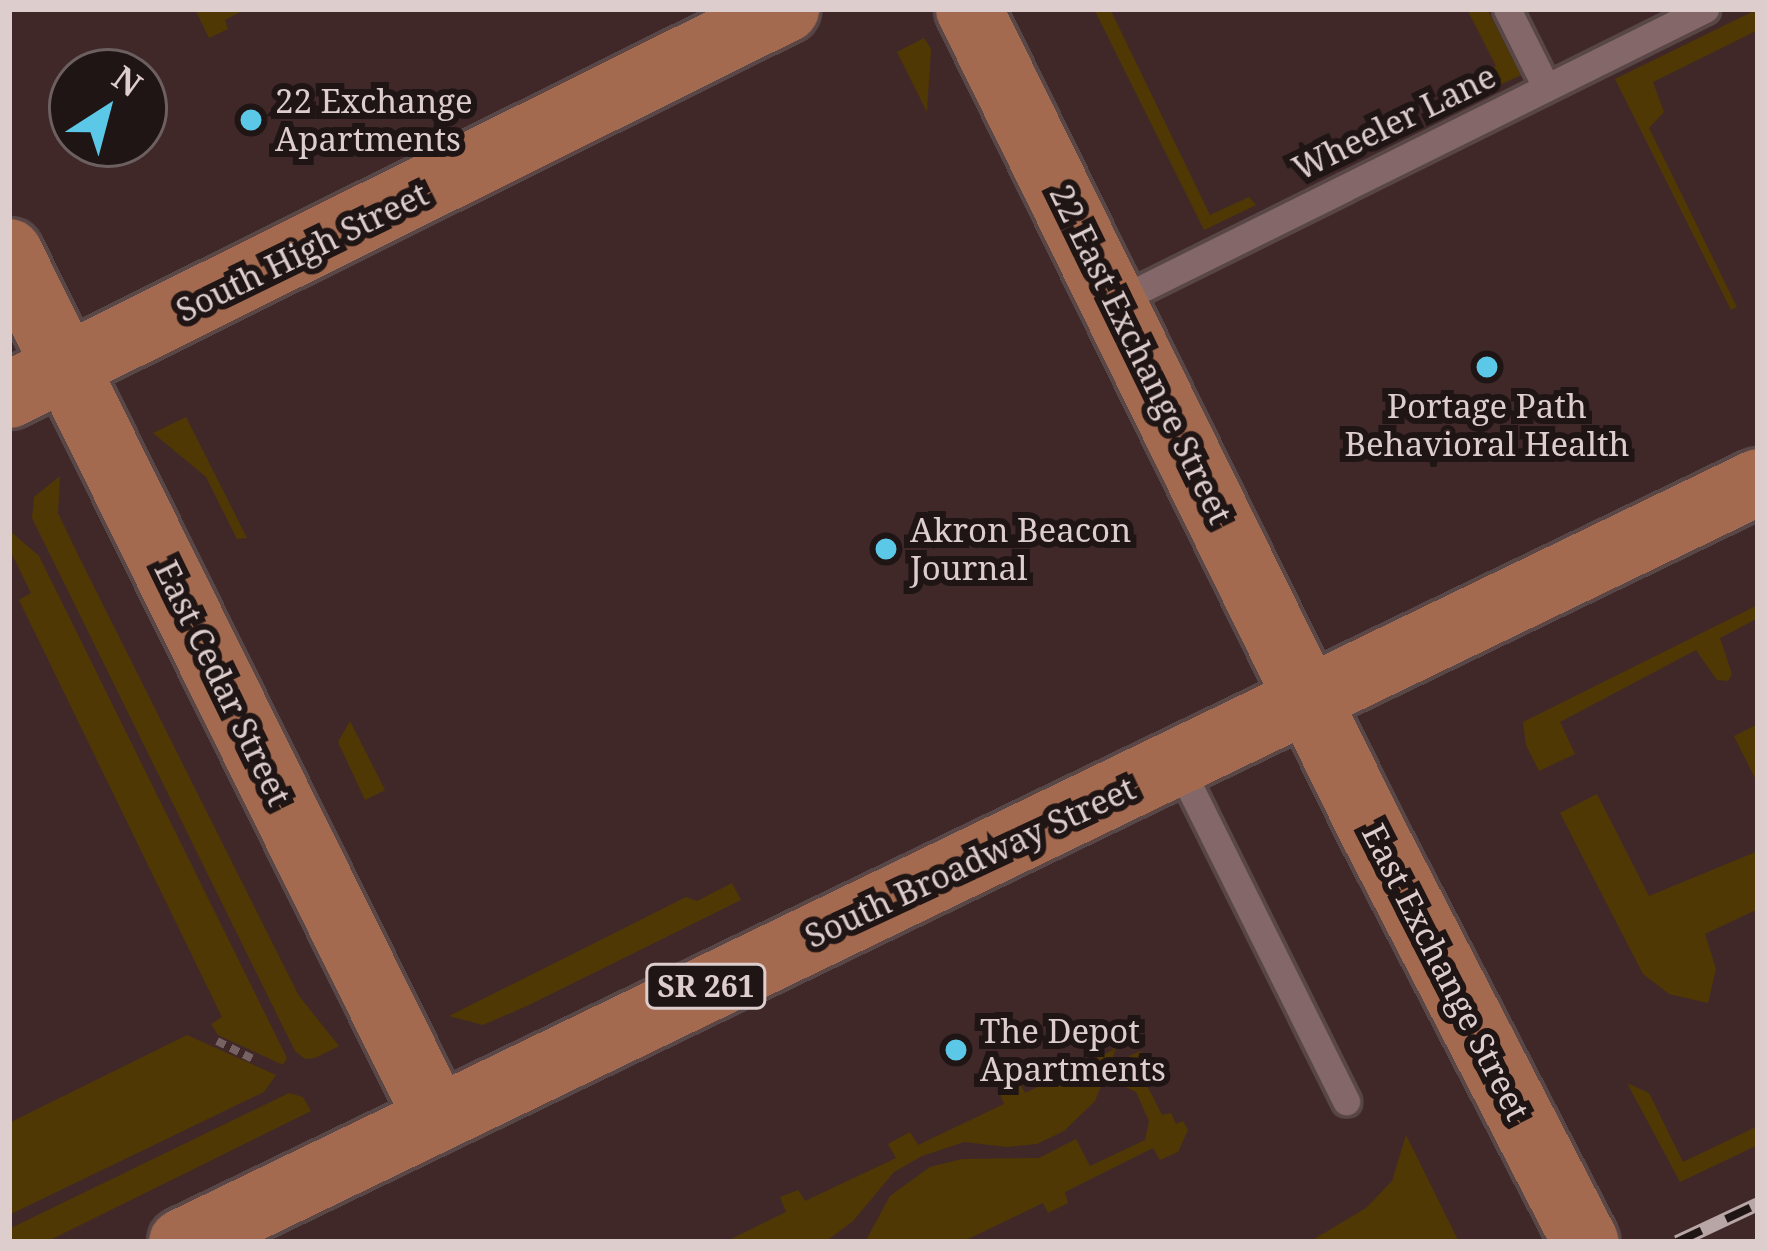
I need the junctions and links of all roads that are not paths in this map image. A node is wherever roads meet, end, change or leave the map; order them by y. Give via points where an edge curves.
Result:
1 (786, 9) edge
2 (969, 9) edge
3 (1507, 9) edge
4 (1705, 9) edge
5 (1546, 87) junction
6 (9, 252) edge
7 (1115, 302) junction
8 (38, 382) edge
9 (1758, 482) edge
10 (1310, 700) junction
11 (1178, 764) junction
12 (1346, 1101) dead end
13 (436, 1116) junction
14 (182, 1242) edge
15 (1586, 1242) edge

1 - 8 main road, South High Street
2 - 7 main road, 22 East Exchange Street
3 - 5 lane
4 - 5 lane, Wheeler Lane
5 - 7 lane, Wheeler Lane
6 - 8 main road, East Cedar Street
7 - 10 main road, 22 East Exchange Street
8 - 13 main road, East Cedar Street
9 - 10 main road, South Broadway Street / SR 261
10 - 11 main road, South Broadway Street / SR 261
10 - 15 main road, East Exchange Street
11 - 12 lane
11 - 13 main road, South Broadway Street / SR 261
13 - 14 main road, South Broadway Street

